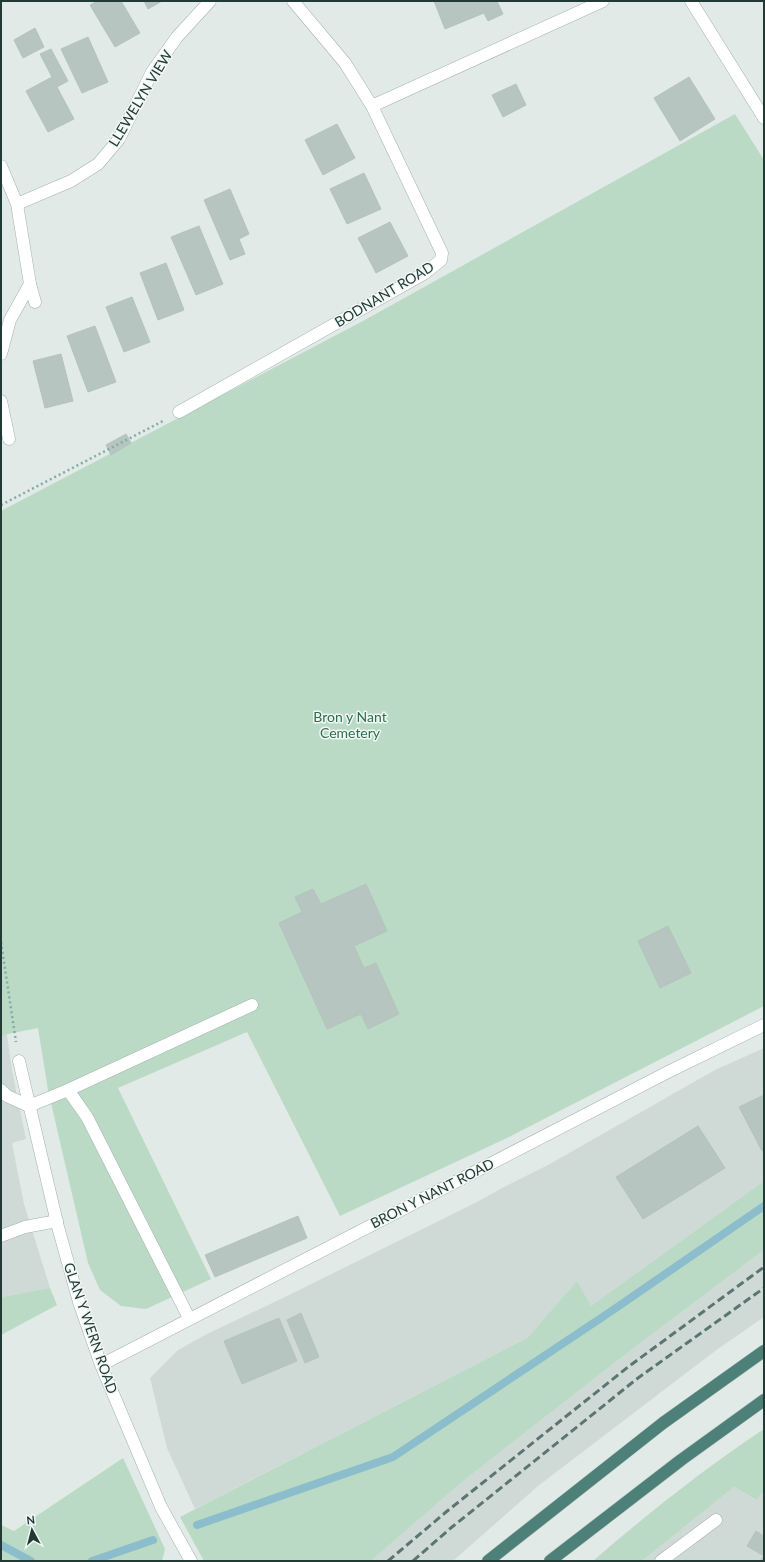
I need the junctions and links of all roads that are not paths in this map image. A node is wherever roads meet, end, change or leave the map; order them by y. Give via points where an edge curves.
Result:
1 (210, 1) edge
2 (293, 1) edge
3 (602, 1) edge
4 (691, 1) edge
5 (372, 106) junction
6 (764, 118) edge
7 (1, 166) edge
8 (17, 204) junction
9 (30, 284) junction
10 (35, 302) dead end
11 (1, 354) edge
12 (1, 401) edge
13 (179, 412) road end
14 (9, 439) dead end
15 (252, 1005) dead end
16 (764, 1025) edge
17 (19, 1061) road end
18 (1, 1090) edge
19 (68, 1090) junction
20 (29, 1106) junction
21 (56, 1221) junction
22 (1, 1236) edge
23 (189, 1318) junction
24 (764, 1351) edge
25 (101, 1365) junction
26 (764, 1400) edge
27 (716, 1520) dead end
28 (191, 1561) edge
29 (488, 1561) edge
30 (550, 1561) edge
31 (661, 1561) edge

1 - 8 street, LLEWELYN VIEW via 177,38 152,72 119,139 98,164 71,181
2 - 5 street, BODNANT ROAD via 345,63
3 - 5 street
4 - 6 street
5 - 13 street, BODNANT ROAD via 442,253 441,260 425,272
7 - 8 street
8 - 9 street
9 - 10 street
9 - 11 street via 10,320
12 - 14 street
15 - 19 street
16 - 23 street, BRON Y NANT ROAD
17 - 20 street, GLAN Y WERN ROAD
18 - 20 street via 7,1096
19 - 20 street
19 - 23 street via 87,1117
20 - 21 street, GLAN Y WERN ROAD
21 - 22 street via 25,1227
21 - 25 street, GLAN Y WERN ROAD via 79,1302
23 - 25 street, BRON Y NANT ROAD
24 - 29 highway via 663,1423
25 - 28 street, GLAN Y WERN ROAD via 161,1507
26 - 30 highway
27 - 31 street

